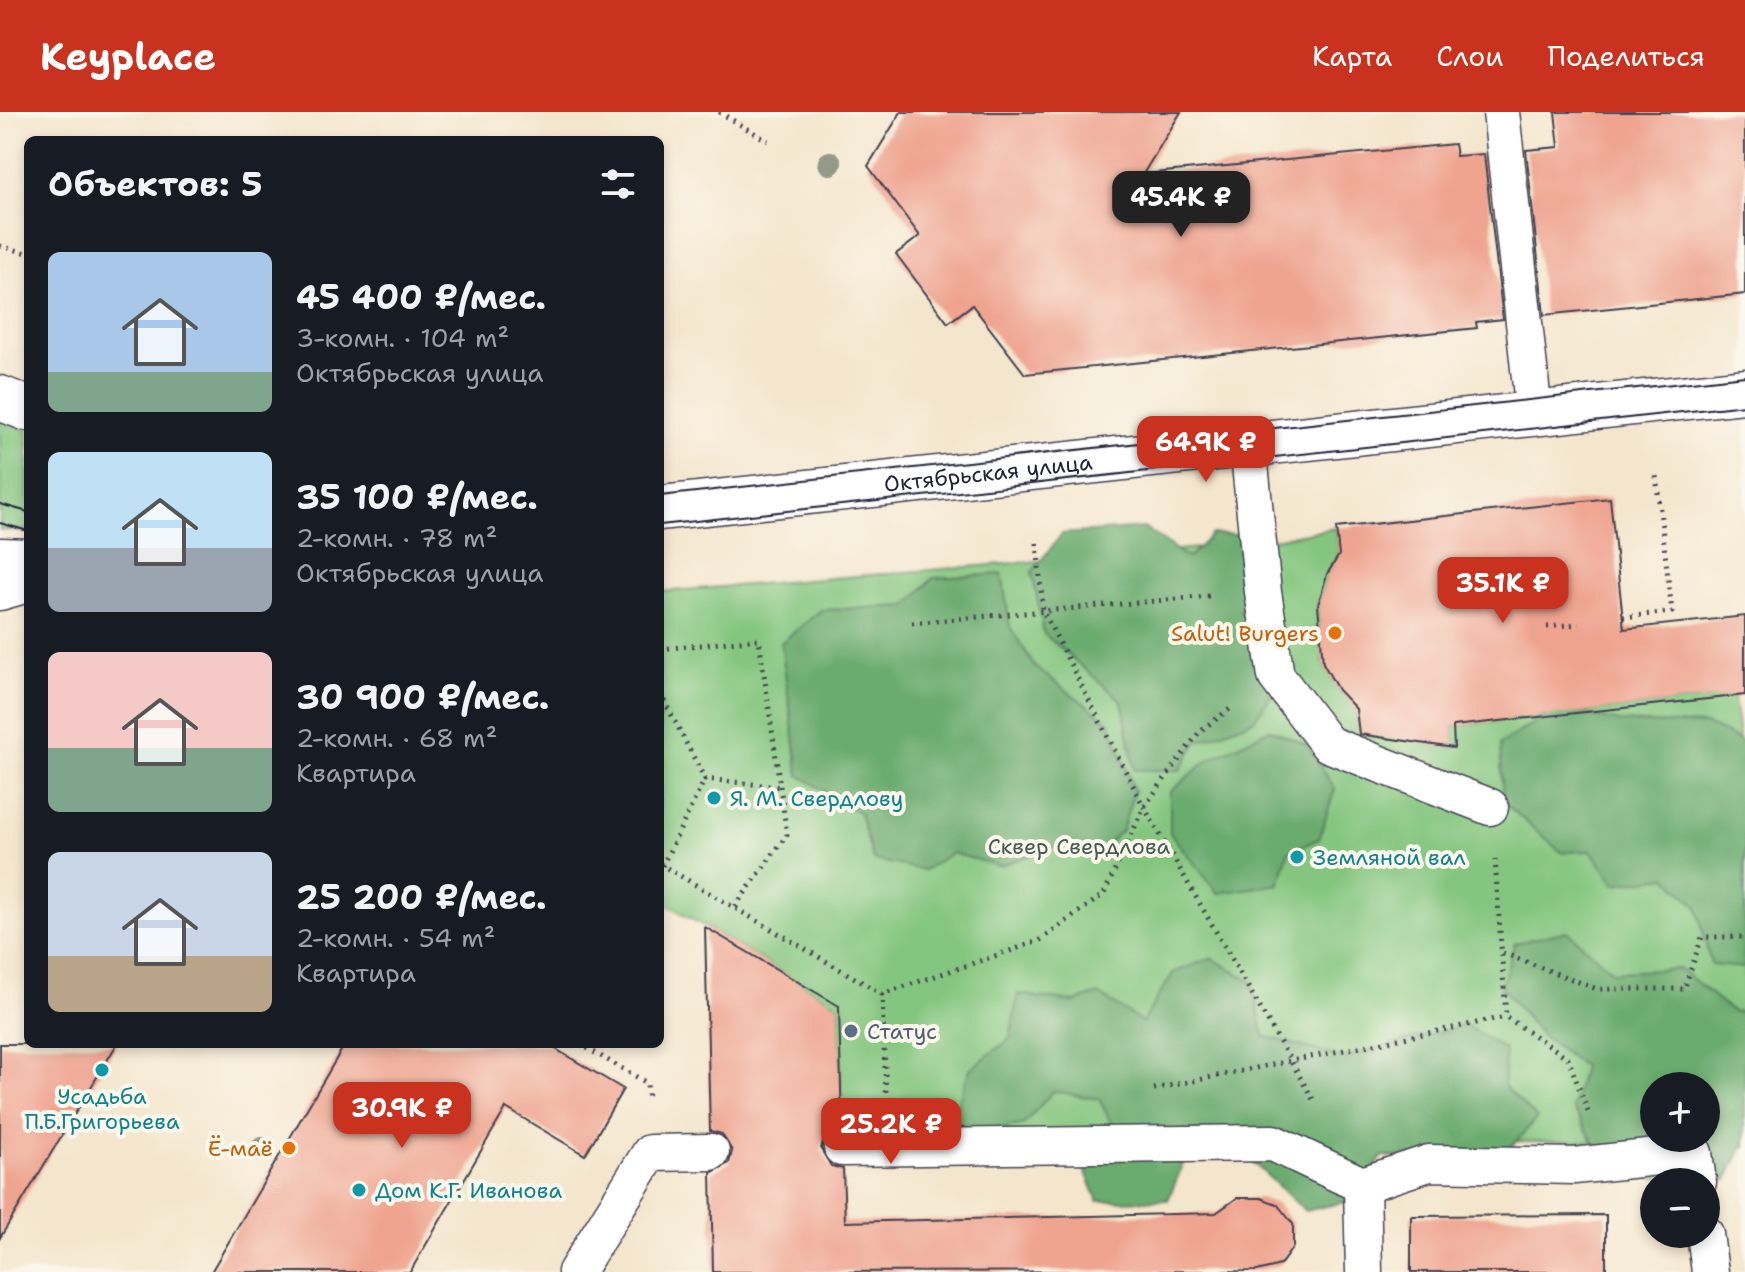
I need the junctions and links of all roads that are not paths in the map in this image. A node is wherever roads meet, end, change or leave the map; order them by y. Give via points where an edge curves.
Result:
1 (1501, 112) edge
2 (1745, 391) edge
3 (0, 398) edge
4 (24, 407) edge
5 (1534, 414) junction
6 (1248, 445) junction
7 (664, 508) edge
8 (0, 560) edge
9 (24, 561) edge
10 (24, 585) edge
11 (0, 592) edge
12 (1490, 807) road end
13 (842, 1148) dead end
14 (711, 1152) dead end
15 (1696, 1168) edge
16 (1362, 1185) junction
17 (1707, 1248) edge
18 (576, 1272) edge
19 (1364, 1272) edge
20 (1710, 1272) edge

1 - 5 lane
2 - 5 street, Октябрьская улица
3 - 4 street
5 - 6 street, Октябрьская улица
6 - 7 street, Октябрьская улица
6 - 12 lane via 1276,676 1328,744
8 - 9 street
10 - 11 lane
13 - 16 lane via 1273,1143
14 - 18 lane via 650,1153
15 - 16 lane via 1694,1153 1592,1165 1429,1163
16 - 19 lane
17 - 20 lane

